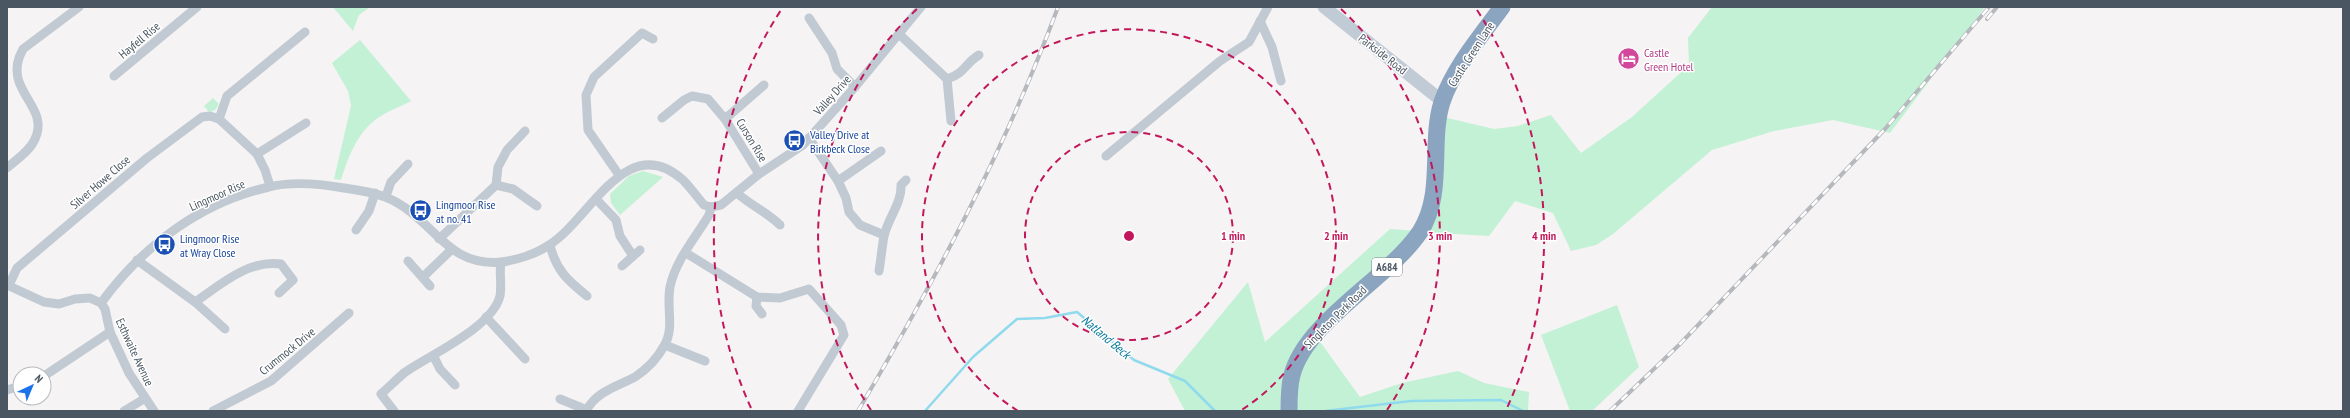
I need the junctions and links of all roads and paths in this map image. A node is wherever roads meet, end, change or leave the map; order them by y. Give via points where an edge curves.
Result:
1 (80, 7) edge
2 (197, 7) edge
3 (920, 7) edge
4 (1268, 7) edge
5 (1324, 7) edge
6 (1502, 7) edge
7 (809, 18) dead end
8 (1260, 21) junction
9 (305, 32) dead end
10 (899, 34) junction
11 (653, 39) dead end
12 (979, 54) dead end
13 (114, 76) dead end
14 (947, 79) junction
15 (1281, 81) dead end
16 (764, 85) dead end
17 (855, 88) junction
18 (1442, 101) junction
19 (662, 118) dead end
20 (219, 119) junction
21 (725, 119) junction
22 (951, 121) dead end
23 (306, 123) dead end
24 (525, 131) dead end
25 (809, 138) junction
26 (881, 151) dead end
27 (256, 154) junction
28 (1106, 156) dead end
29 (408, 164) dead end
30 (7, 168) edge
31 (759, 174) junction
32 (619, 175) junction
33 (906, 180) dead end
34 (838, 181) junction
35 (496, 185) junction
36 (270, 186) junction
37 (375, 193) junction
38 (737, 193) junction
39 (386, 196) junction
40 (597, 200) junction
41 (538, 206) dead end
42 (711, 207) junction
43 (780, 225) dead end
44 (356, 230) dead end
45 (884, 235) junction
46 (439, 239) junction
47 (550, 245) junction
48 (451, 250) junction
49 (686, 253) junction
50 (136, 260) junction
51 (408, 261) dead end
52 (501, 262) junction
53 (622, 266) dead end
54 (879, 271) dead end
55 (422, 277) junction
56 (8, 285) edge
57 (430, 286) dead end
58 (279, 293) dead end
59 (586, 296) dead end
60 (757, 297) junction
61 (195, 302) junction
62 (101, 303) junction
63 (349, 313) dead end
64 (762, 314) dead end
65 (486, 317) junction
66 (225, 329) dead end
67 (110, 332) junction
68 (665, 345) junction
69 (434, 356) junction
70 (524, 359) dead end
71 (705, 361) dead end
72 (52, 371) edge
73 (455, 385) dead end
74 (144, 399) junction
75 (560, 399) dead end
76 (586, 410) edge
77 (124, 411) edge
78 (154, 411) edge
79 (213, 411) edge
80 (394, 411) edge
81 (798, 411) edge
82 (1289, 411) edge

1 - 30 street via 23,49 16,58 14,79 17,88 35,115 39,126 35,140 26,152
2 - 13 street, Hayfell Rise
3 - 10 street, Valley Drive
4 - 8 street
5 - 18 street, Parkside Road
6 - 18 highway, Castle Green Lane / A684 via 1455,76
7 - 17 street via 832,53 837,70
8 - 15 street via 1272,47
8 - 28 street via 1249,42 1220,61
9 - 20 street via 232,91
10 - 14 street
10 - 17 street, Valley Drive
11 - 32 street via 642,33 594,77 586,96 588,130
12 - 14 street via 962,72
14 - 22 street
16 - 21 street, Curson Rise
17 - 25 street, Valley Drive
18 - 82 highway, Singleton Park Road / A684 via 1433,191 1424,224 1408,246 1316,333 1302,351 1292,374
19 - 21 street, Curson Rise via 692,96 708,99
20 - 27 street
20 - 56 street, Silver Howe Close via 210,116 198,119 147,158 17,268
21 - 31 street, Curson Rise
23 - 27 street
24 - 35 street via 507,150 498,167
25 - 31 street, Valley Drive via 803,145
25 - 34 street
26 - 34 street
27 - 36 street
29 - 39 street via 391,182
31 - 38 street, Valley Drive
32 - 40 street, Lingmoor Rise
32 - 42 street, Lingmoor Rise via 639,165 660,168 676,175 704,205
33 - 45 street via 901,185 902,196
34 - 45 street via 849,212 860,225
35 - 41 street via 513,189
35 - 46 street
36 - 37 street, Lingmoor Rise via 335,186
36 - 50 street, Lingmoor Rise via 234,198 196,216 160,239
37 - 39 street, Lingmoor Rise
37 - 44 street via 369,211
38 - 42 street, Valley Drive via 721,205
38 - 43 street via 750,205 769,214
39 - 46 street, Lingmoor Rise via 410,210
40 - 47 street, Lingmoor Rise
40 - 53 street via 616,220 620,236 637,253
42 - 49 street via 709,215
45 - 54 street
46 - 48 street, Lingmoor Rise
47 - 52 street, Lingmoor Rise via 522,258
47 - 59 street via 554,261 562,274
48 - 52 street, Lingmoor Rise via 482,260
48 - 55 street
49 - 60 street
49 - 68 street via 670,285 668,297 671,324
50 - 61 street
50 - 62 street, Lingmoor Rise
51 - 55 street
52 - 65 street via 500,295 494,309
55 - 57 street
56 - 62 street via 44,302 59,304 90,298
58 - 61 street via 293,280 281,264 269,262 244,270
60 - 64 street via 756,306
60 - 81 street via 780,298 809,289 841,325 844,335
61 - 66 street
62 - 67 street, Esthwaite Avenue via 105,309
63 - 79 street, Crummock Drive via 271,381
65 - 69 street
65 - 70 street
67 - 72 street
67 - 74 street, Esthwaite Avenue
68 - 71 street
68 - 76 street via 646,369 603,392
69 - 73 street via 440,369
69 - 80 street via 404,374 381,394
74 - 77 street
74 - 78 street, Esthwaite Avenue
75 - 76 street

